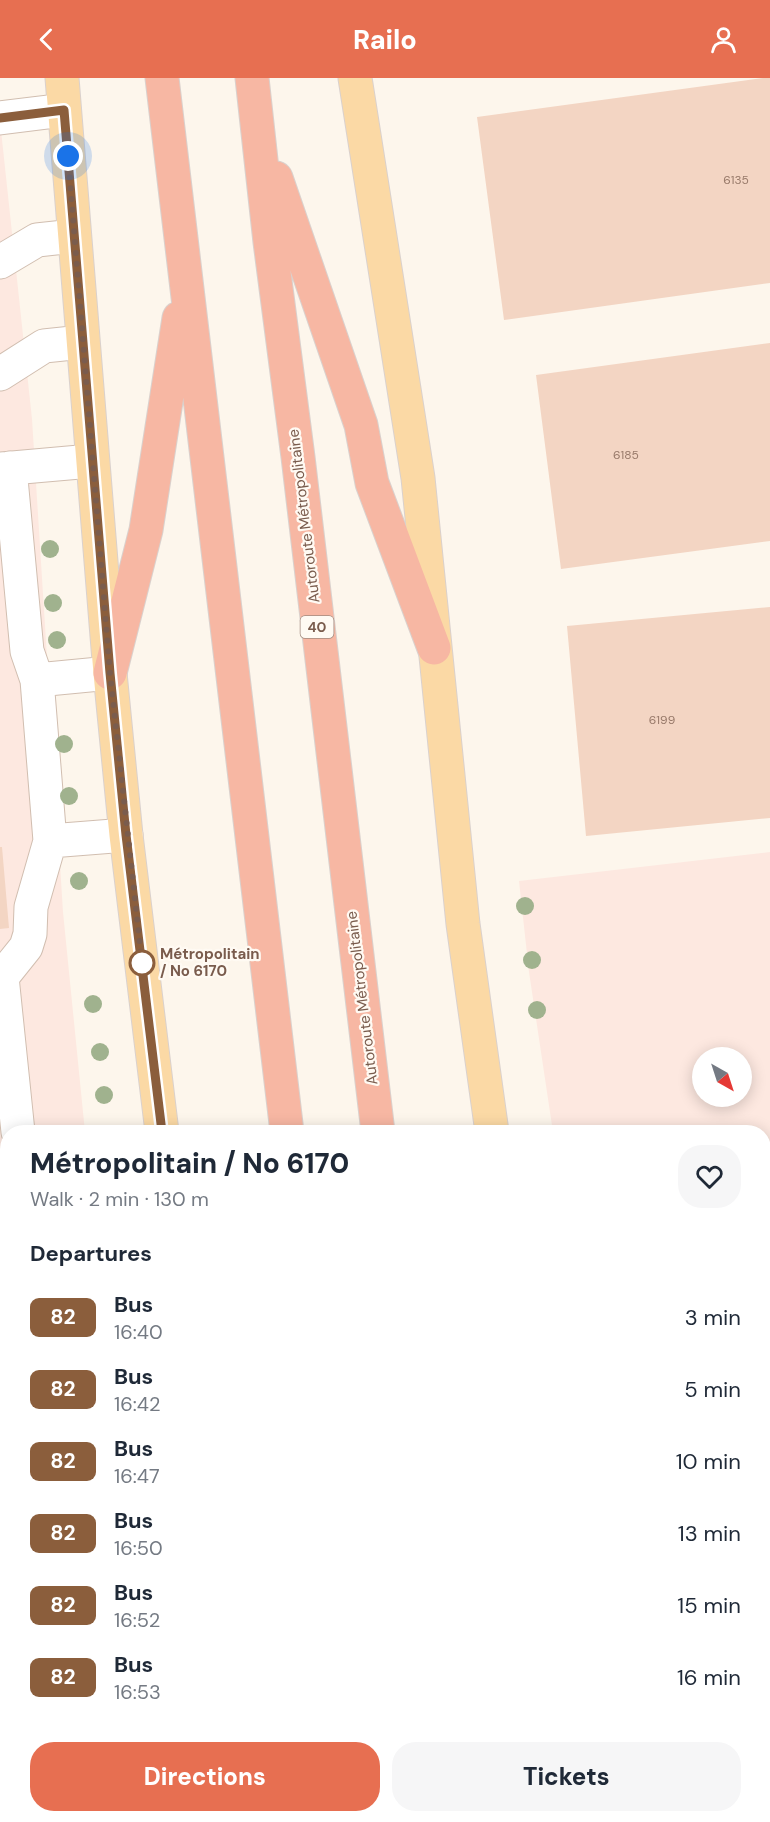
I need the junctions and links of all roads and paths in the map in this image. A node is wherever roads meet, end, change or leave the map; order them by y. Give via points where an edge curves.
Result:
1 (62, 78) edge
2 (162, 78) edge
3 (252, 78) edge
4 (355, 78) edge
5 (64, 110) junction
6 (0, 118) edge
7 (257, 122) junction
8 (74, 236) junction
9 (0, 262) edge
10 (186, 278) junction
11 (82, 342) junction
12 (0, 374) edge
13 (91, 461) junction
14 (5, 469) edge
15 (434, 648) junction
16 (110, 673) junction
17 (37, 680) junction
18 (126, 835) junction
19 (50, 842) junction
20 (1, 977) edge
21 (17, 1125) edge
22 (161, 1125) edge
23 (286, 1125) edge
24 (377, 1125) edge
25 (491, 1125) edge

1 - 5 main road
2 - 10 highway
3 - 7 highway, Autoroute Métropolitaine / 40
4 - 15 main road via 418,478
5 - 6 lane
5 - 8 main road
7 - 15 highway via 362,425 372,483
7 - 24 highway, Autoroute Métropolitaine / 40
8 - 9 lane via 37,240
8 - 11 main road
10 - 16 highway via 146,530
10 - 23 highway
11 - 12 lane via 44,346
11 - 13 main road
13 - 14 lane
13 - 16 main road
14 - 17 lane via 27,651
15 - 25 main road via 463,924
16 - 17 lane
16 - 18 main road
17 - 19 lane
18 - 19 lane
18 - 22 main road
19 - 20 lane via 31,907 26,947
20 - 21 lane

